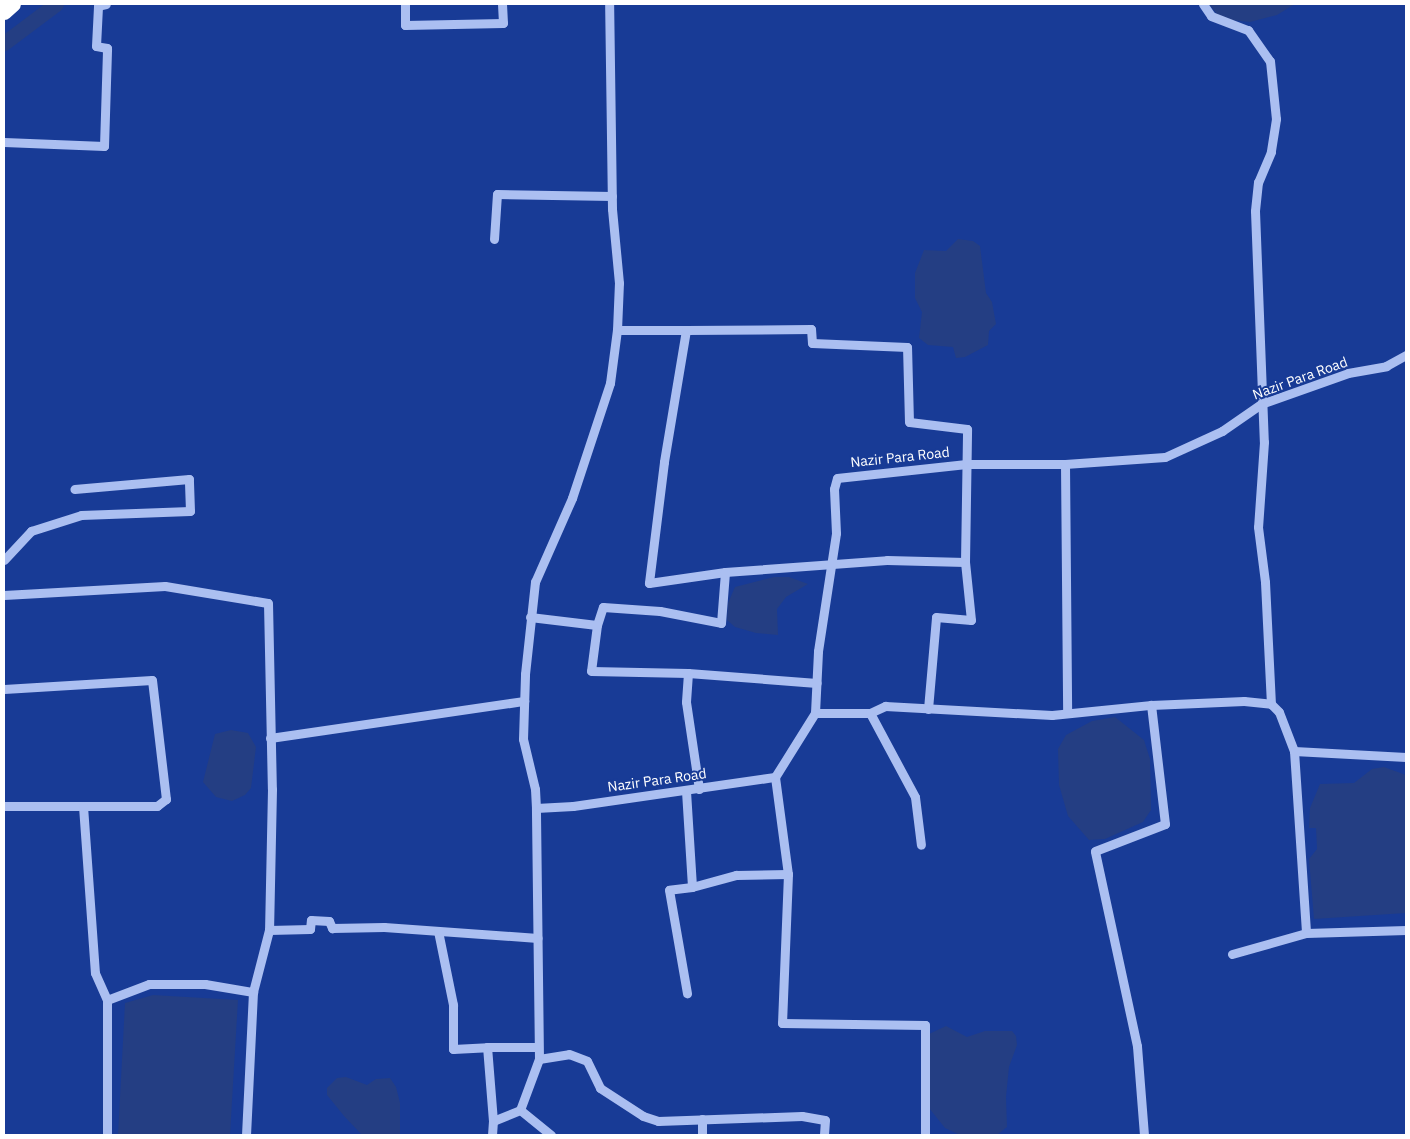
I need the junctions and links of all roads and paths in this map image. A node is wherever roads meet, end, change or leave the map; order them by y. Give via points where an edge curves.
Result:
1 (13, 4) edge
2 (106, 4) edge
3 (405, 4) edge
4 (502, 4) edge
5 (610, 4) edge
6 (1203, 4) edge
7 (4, 12) edge
8 (4, 142) edge
9 (612, 196) junction
10 (494, 239) dead end
11 (617, 330) junction
12 (686, 330) junction
13 (1406, 355) edge
14 (1261, 404) junction
15 (966, 464) junction
16 (1065, 464) junction
17 (74, 489) dead end
18 (4, 560) edge
19 (965, 562) junction
20 (830, 564) junction
21 (725, 572) junction
22 (4, 596) edge
23 (530, 617) junction
24 (597, 625) junction
25 (688, 673) junction
26 (817, 683) junction
27 (4, 689) edge
28 (524, 701) junction
29 (1271, 704) junction
30 (1151, 705) junction
31 (928, 709) junction
32 (1067, 711) junction
33 (815, 713) junction
34 (870, 713) junction
35 (270, 738) junction
36 (1294, 751) junction
37 (1406, 757) edge
38 (775, 777) junction
39 (699, 789) junction
40 (686, 791) junction
41 (4, 806) edge
42 (83, 806) junction
43 (536, 808) junction
44 (921, 845) dead end
45 (788, 874) junction
46 (692, 887) junction
47 (269, 930) junction
48 (1406, 930) edge
49 (438, 931) junction
50 (1306, 934) junction
51 (538, 938) junction
52 (1232, 954) dead end
53 (253, 992) junction
54 (687, 994) dead end
55 (107, 1000) junction
56 (487, 1047) junction
57 (538, 1047) junction
58 (539, 1059) junction
59 (520, 1110) junction
60 (702, 1119) junction
61 (493, 1121) junction
62 (107, 1135) edge
63 (246, 1135) edge
64 (492, 1135) edge
65 (550, 1135) edge
66 (702, 1135) edge
67 (824, 1135) edge
68 (925, 1135) edge
69 (1144, 1135) edge

1 - 7 highway
2 - 8 street via 98,6 96,46 107,48 104,146
3 - 4 street via 405,25 503,23
5 - 9 street
6 - 14 street via 1211,16 1248,30 1270,61 1276,119 1271,152 1258,182 1255,211
9 - 10 street via 498,194
9 - 11 street via 619,283
11 - 12 street
11 - 23 street via 610,383 572,498 535,582
12 - 15 street via 811,330 812,343 907,347 909,422 967,428
12 - 21 street via 664,462 649,583
13 - 14 street, Nazir Para Road via 1386,366 1348,373
14 - 16 street, Nazir Para Road via 1222,431 1165,456
14 - 29 street via 1264,442 1258,527 1265,582
15 - 16 street, Nazir Para Road
15 - 19 street
15 - 20 street, Nazir Para Road via 837,478 834,489 836,533
16 - 32 street
17 - 18 street via 189,479 190,511 81,515 31,531
19 - 20 street via 887,560
19 - 31 street via 971,620 936,617
20 - 21 street
20 - 26 street, Nazir Para Road via 818,650
21 - 24 street via 721,623 660,610 603,607
22 - 35 street via 165,586 268,603
23 - 24 street
23 - 28 street
24 - 25 street via 591,671
25 - 26 street
25 - 39 street via 686,702
26 - 33 street, Nazir Para Road
27 - 42 street via 152,680 166,799 157,806
28 - 35 street
28 - 43 street via 523,740 535,789
29 - 30 street via 1244,701
29 - 36 street via 1279,712
30 - 32 street
30 - 69 street via 1165,824 1095,851 1137,1046
31 - 32 street via 1052,715
31 - 34 street via 885,706
33 - 34 street
33 - 38 street, Nazir Para Road
34 - 44 street via 915,797
35 - 47 street
36 - 37 street
36 - 50 street
38 - 39 street, Nazir Para Road
38 - 45 street
39 - 40 street, Nazir Para Road
40 - 43 street, Nazir Para Road
40 - 46 street
41 - 42 street
42 - 55 street via 95,973
43 - 51 street
45 - 46 street via 736,875
45 - 68 street via 782,1023 925,1025
46 - 54 street via 669,890
47 - 49 street via 310,929 311,920 328,921 332,928
47 - 53 street
48 - 50 street
49 - 51 street
49 - 56 street via 453,1005 453,1050
50 - 52 street
51 - 57 street
53 - 55 street via 205,984 149,984
53 - 63 street
55 - 62 street
56 - 57 street
56 - 61 street
57 - 58 street
58 - 59 street
58 - 60 street via 569,1054 587,1061 600,1088 643,1116 658,1121
59 - 61 street
59 - 65 street
60 - 66 street
60 - 67 street via 802,1116 825,1120
61 - 64 street

